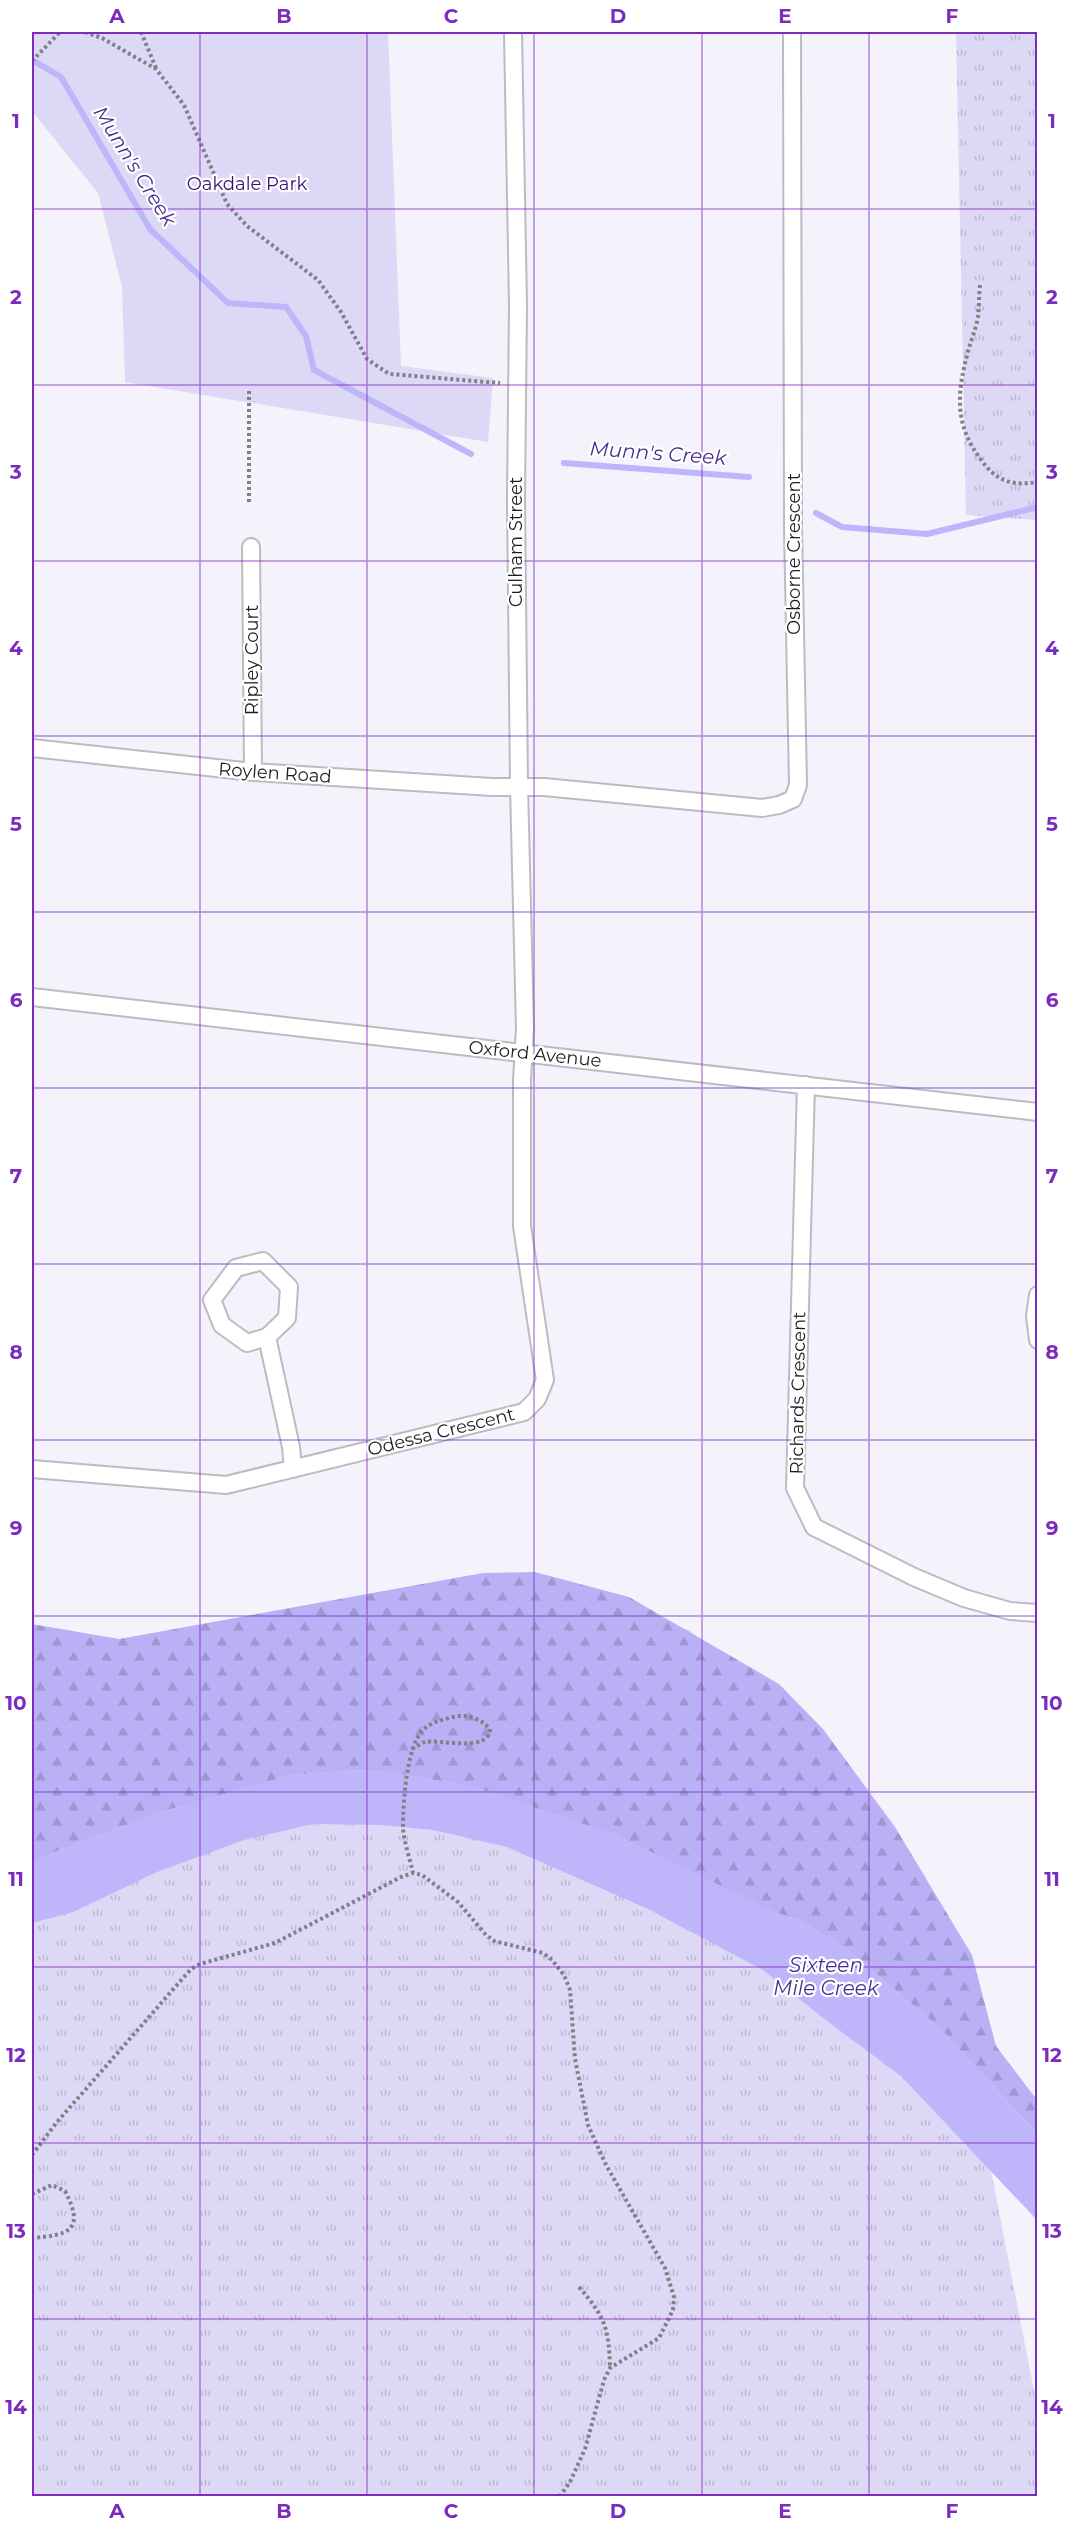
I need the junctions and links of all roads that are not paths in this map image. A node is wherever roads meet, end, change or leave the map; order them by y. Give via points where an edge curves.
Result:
1 (513, 32) edge
2 (792, 32) edge
3 (251, 547) dead end
4 (32, 748) edge
5 (253, 772) junction
6 (519, 786) junction
7 (32, 998) edge
8 (524, 1053) junction
9 (806, 1085) junction
10 (1038, 1112) edge
11 (1038, 1295) edge
12 (267, 1337) junction
13 (1038, 1340) edge
14 (32, 1469) edge
15 (293, 1469) junction
16 (1038, 1613) edge

1 - 6 street, Culham Street
2 - 6 street, Osborne Crescent via 798,785 793,799 762,808
3 - 5 street, Ripley Court
4 - 5 street, Roylen Road
5 - 6 street, Roylen Road
6 - 8 street, Culham Street
7 - 8 street, Oxford Avenue
8 - 9 street, Oxford Avenue
8 - 15 street, Odessa Crescent via 522,1226 545,1380 537,1399 524,1412
9 - 10 street, Oxford Avenue
9 - 16 street, Richards Crescent via 795,1488 814,1527 964,1598 1010,1611
11 - 13 street
12 - 12 street via 287,1318 289,1287 263,1261 236,1268 213,1300 222,1325 247,1343
12 - 15 street
14 - 15 street, Odessa Crescent via 226,1485

